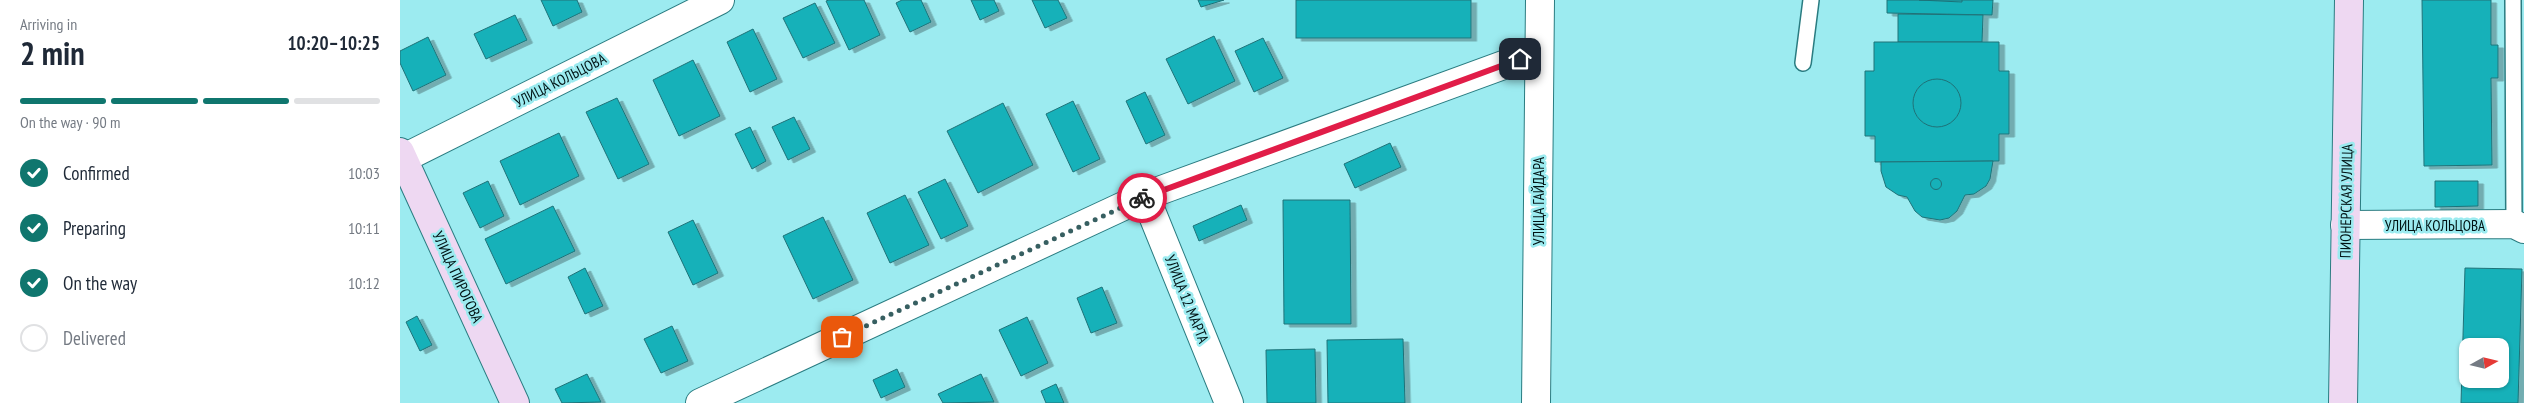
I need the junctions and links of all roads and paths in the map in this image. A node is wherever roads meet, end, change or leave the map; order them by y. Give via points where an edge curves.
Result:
1 (720, 0) edge
2 (1540, 0) edge
3 (1811, 0) edge
4 (2349, 0) edge
5 (2513, 0) edge
6 (1539, 52) junction
7 (1803, 63) dead end
8 (401, 157) edge
9 (1145, 196) junction
10 (2345, 225) junction
11 (2519, 226) edge
12 (515, 403) edge
13 (700, 403) edge
14 (1229, 403) edge
15 (1536, 403) edge
16 (2343, 403) edge

1 - 8 street, УЛИЦА КОЛЬЦОВА
2 - 6 street, УЛИЦА ГАЙДАРА
3 - 7 lane
4 - 10 main road, ПИОНЕРСКАЯ УЛИЦА
5 - 11 lane
6 - 9 street
6 - 15 street, УЛИЦА ГАЙДАРА
8 - 12 main road, УЛИЦА ПИРОГОВА
9 - 13 street
9 - 14 street, УЛИЦА 12 МАРТА
10 - 11 street, УЛИЦА КОЛЬЦОВА
10 - 16 main road, ПИОНЕРСКАЯ УЛИЦА

